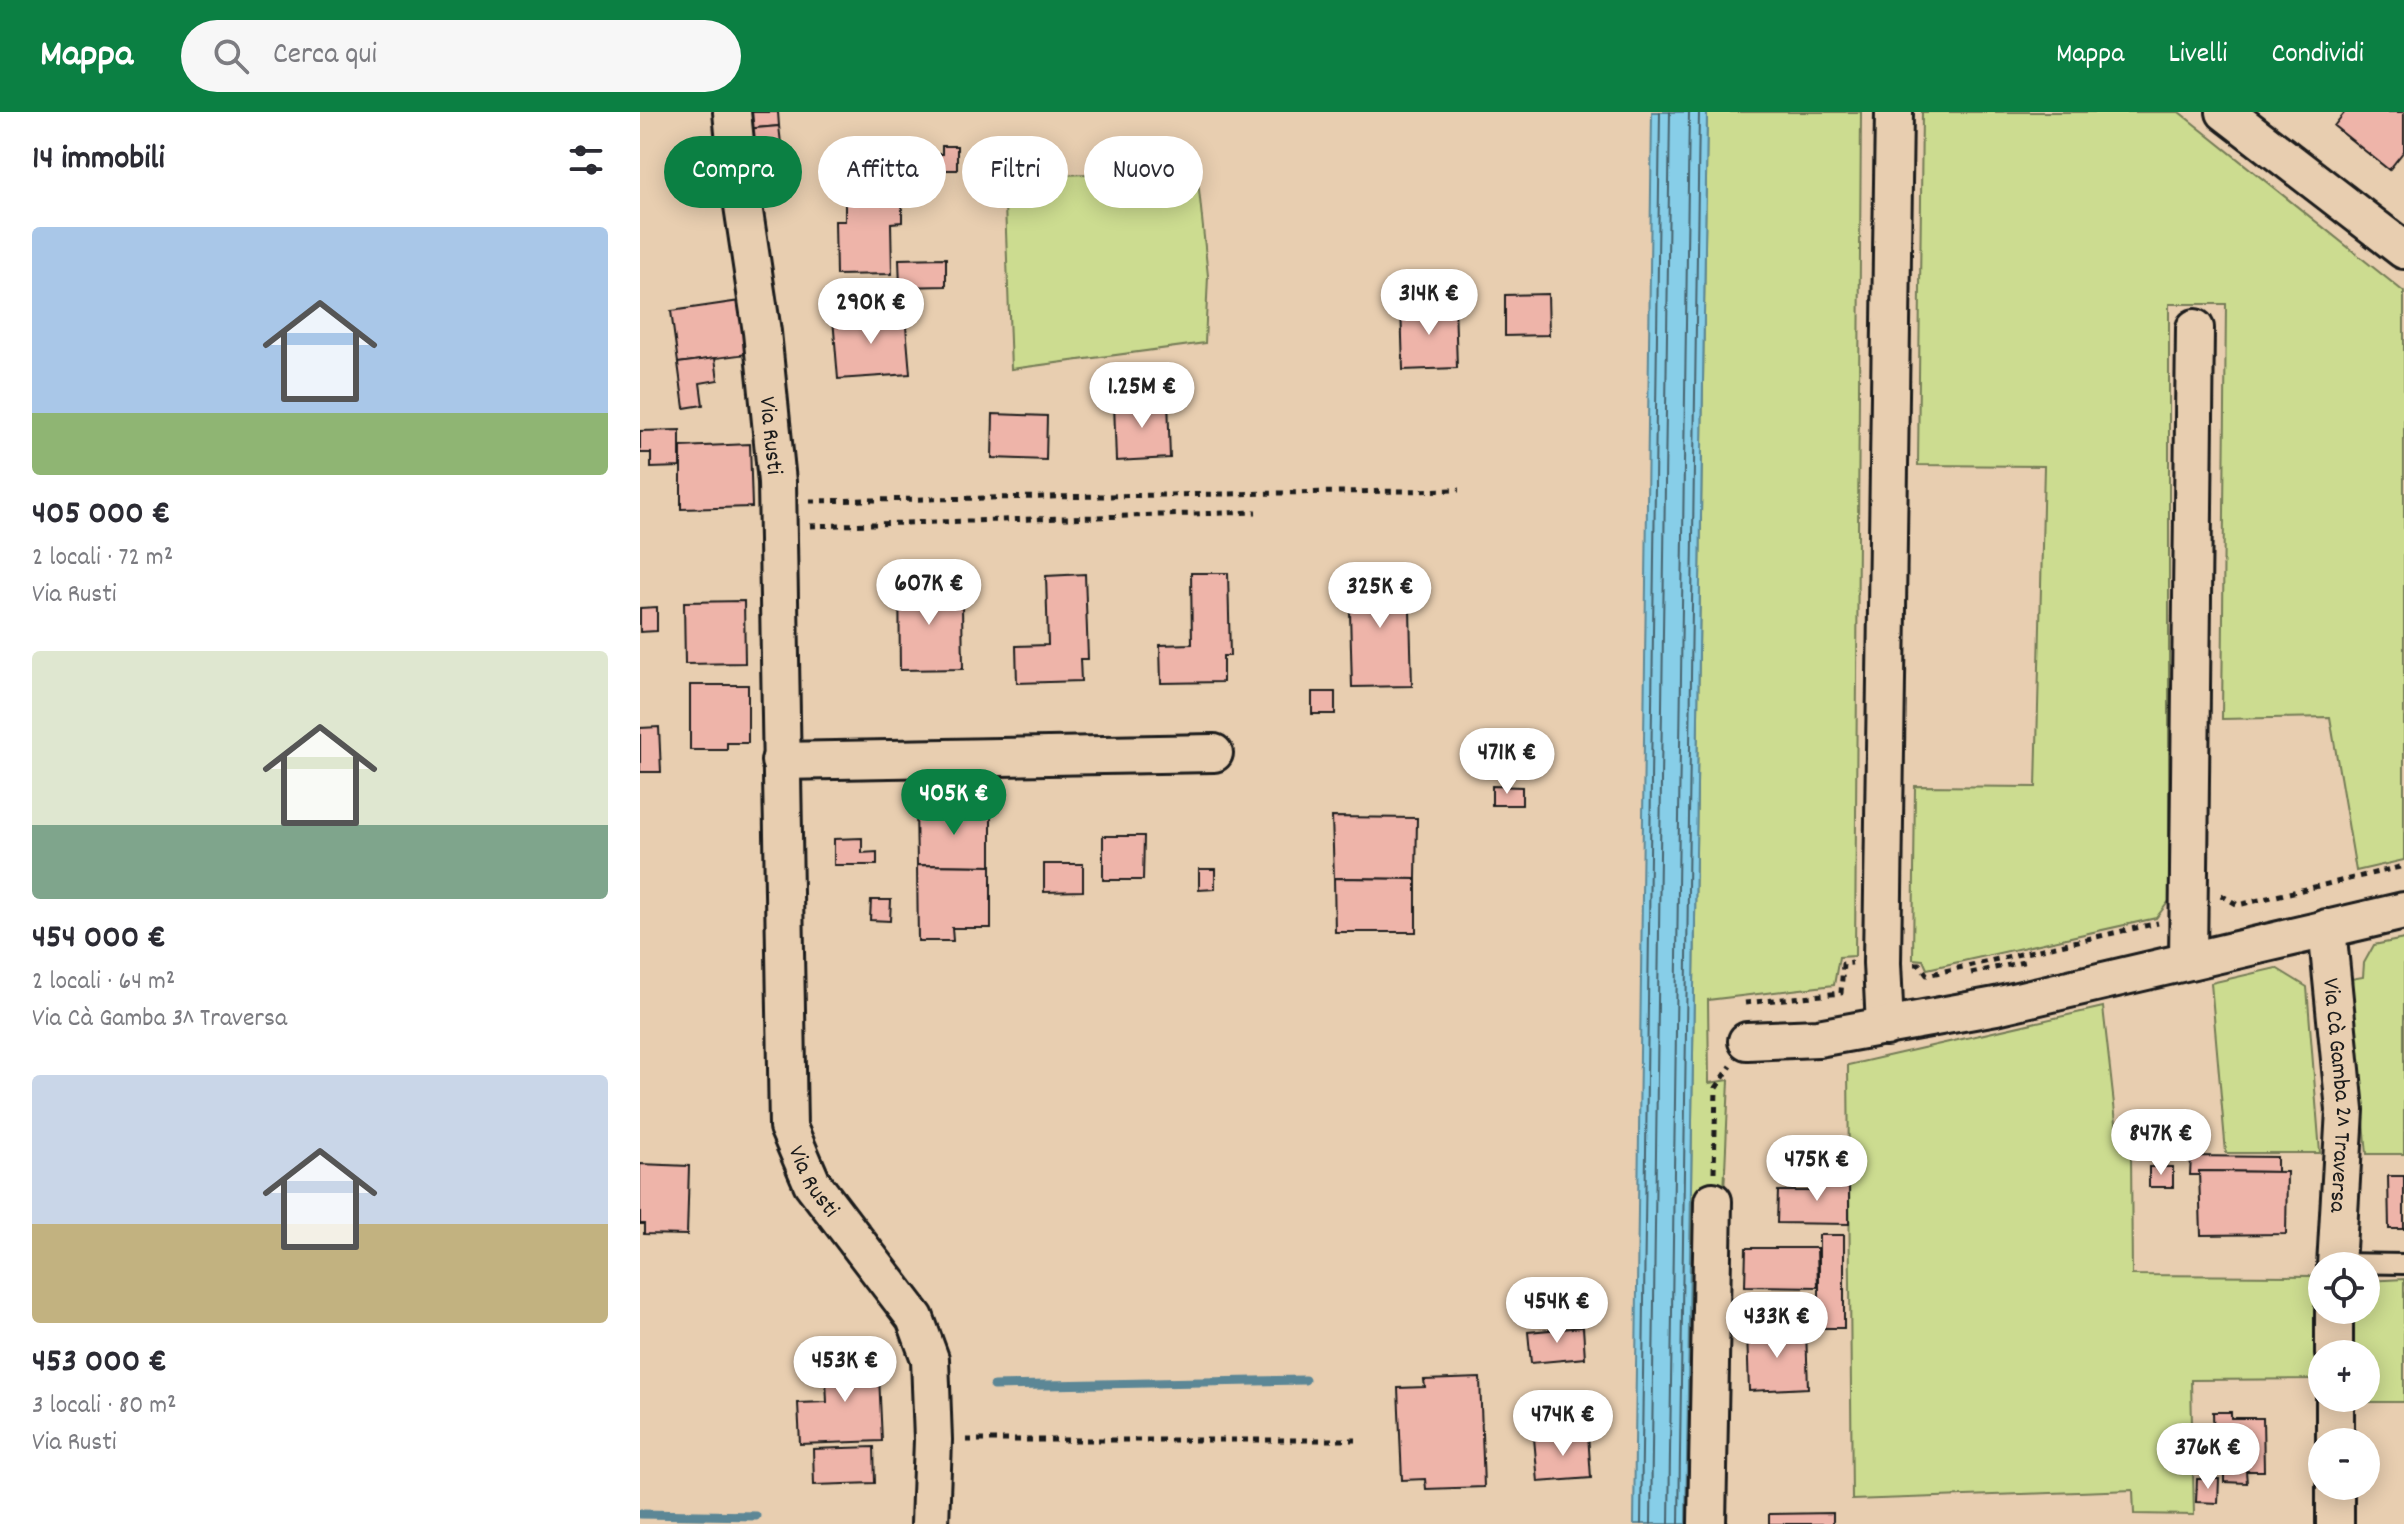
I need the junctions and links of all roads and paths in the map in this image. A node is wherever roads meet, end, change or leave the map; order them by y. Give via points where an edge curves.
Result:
1 (732, 112) edge
2 (1894, 112) edge
3 (2225, 112) edge
4 (2404, 250) edge
5 (2195, 328) dead end
6 (1459, 490) dead end
7 (1256, 512) dead end
8 (777, 514) junction
9 (1214, 753) dead end
10 (780, 761) junction
11 (2404, 866) edge
12 (2215, 886) dead end
13 (2404, 911) edge
14 (2162, 922) dead end
15 (2327, 928) junction
16 (2032, 960) dead end
17 (2188, 960) junction
18 (1894, 970) junction
19 (1885, 1027) junction
20 (1747, 1041) joint
21 (1713, 1201) joint
22 (2337, 1252) edge
23 (2380, 1264) edge
24 (2404, 1264) edge
25 (933, 1440) junction
26 (1356, 1440) dead end
27 (2335, 1500) edge
28 (930, 1524) edge
29 (1707, 1524) edge
30 (2335, 1524) edge

1 - 8 street, Via Rusti via 762,332
2 - 18 street
3 - 4 street
5 - 17 street
6 - 8 path
7 - 8 path
8 - 10 street, Via Rusti
9 - 10 street
10 - 25 street, Via Rusti via 788,1127 812,1183 915,1318 930,1359
11 - 12 path via 2238,905 2223,898
13 - 15 street
14 - 18 path via 1927,975 1919,964
15 - 17 street
15 - 22 street, Via Cà Gamba 2^ Traversa via 2345,1110
16 - 18 path via 1923,984 1913,973
17 - 19 street
18 - 19 street
19 - 20 street via 1818,1038
20 - 21 path via 1716,1088
21 - 29 street
23 - 24 lane, Via Cà Gamba 2^ Traversa
25 - 26 path
25 - 28 street, Via Rusti
27 - 30 street

